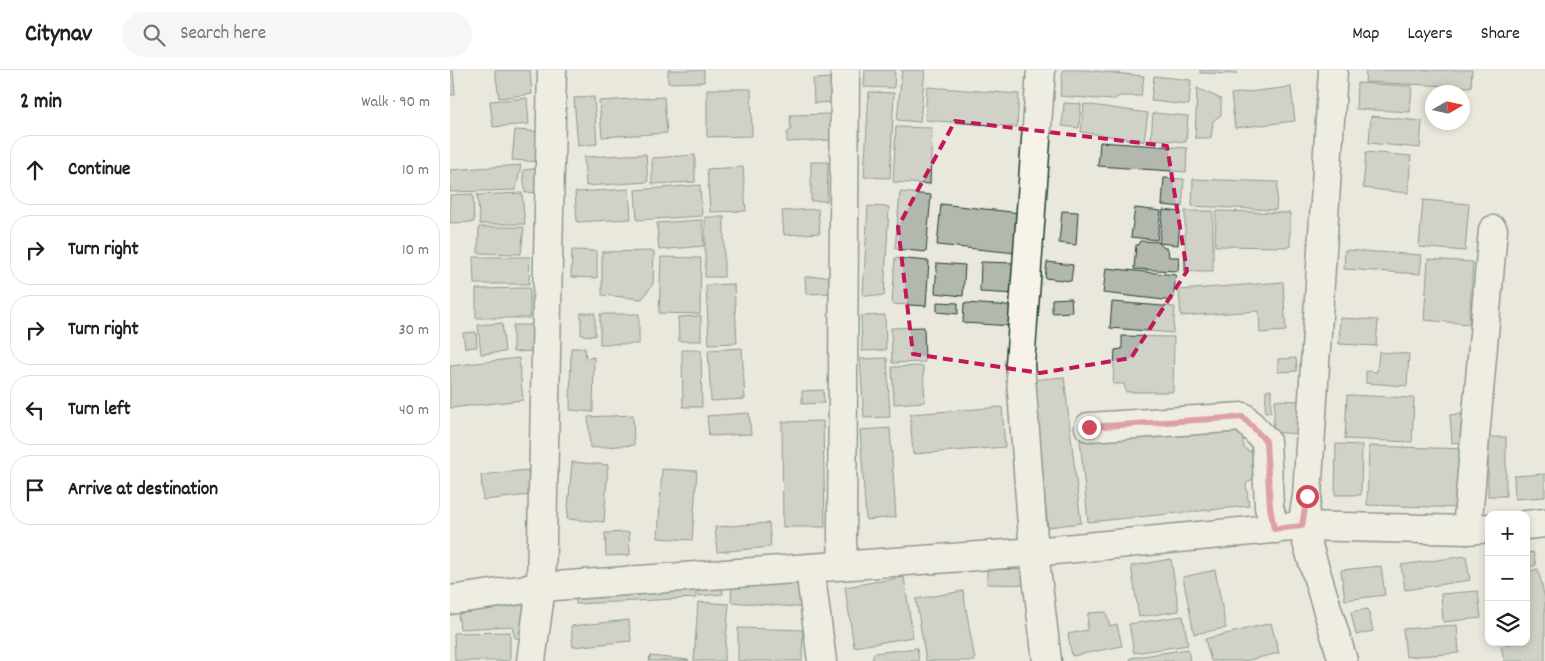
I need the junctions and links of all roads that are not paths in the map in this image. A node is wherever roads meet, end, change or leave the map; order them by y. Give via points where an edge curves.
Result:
1 (552, 70) edge
2 (845, 70) edge
3 (1041, 70) edge
4 (1333, 70) edge
5 (1493, 230) dead end
6 (1089, 427) dead end
7 (1545, 523) edge
8 (1530, 525) edge
9 (1302, 526) junction
10 (1274, 529) junction
11 (1478, 529) edge
12 (1034, 552) junction
13 (844, 565) junction
14 (810, 569) junction
15 (541, 587) junction
16 (450, 600) edge
17 (531, 661) edge
18 (822, 661) edge
19 (1047, 661) edge
20 (1343, 661) edge

1 - 15 street
2 - 13 street
3 - 12 street via 1020,364
4 - 9 street via 1307,496
5 - 11 street
6 - 10 street via 1243,417 1266,441
7 - 8 street
9 - 10 street
9 - 11 street
9 - 20 street
10 - 12 street
12 - 13 street
12 - 19 street
13 - 14 street
14 - 15 street
14 - 18 street
15 - 16 street
15 - 17 street

